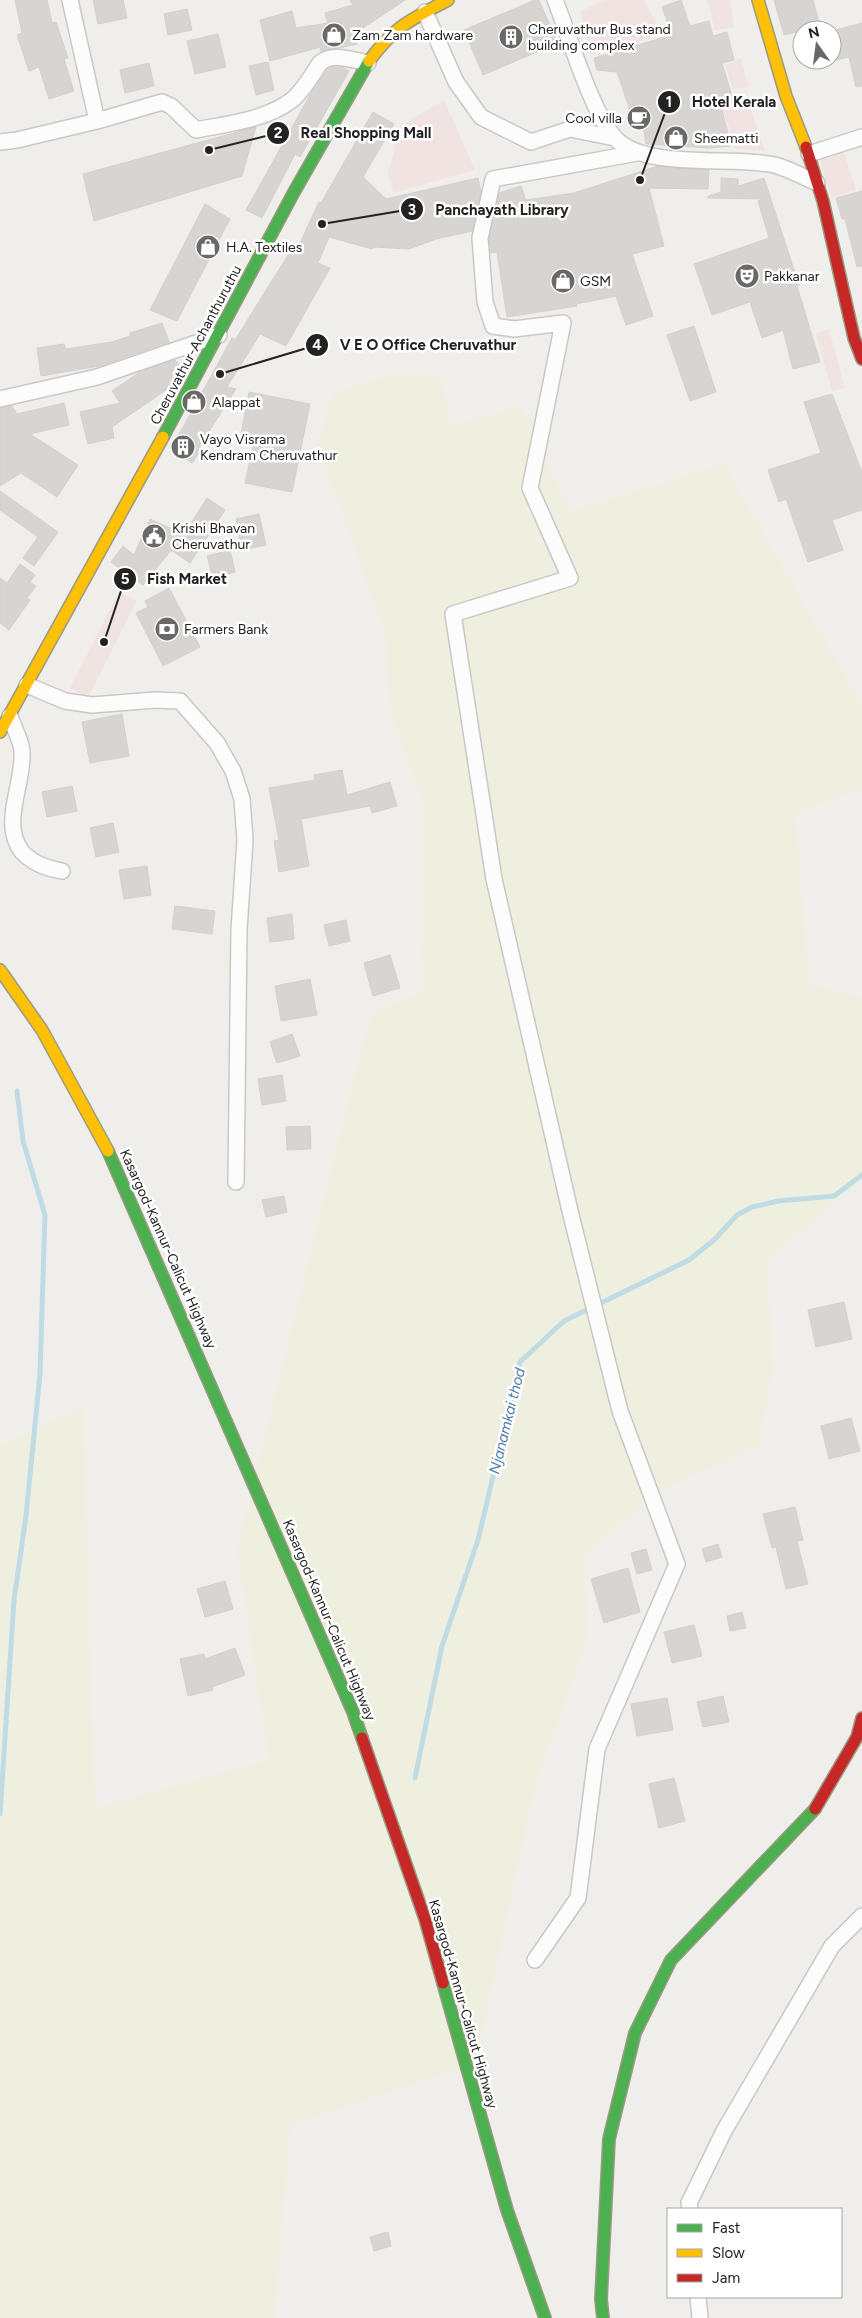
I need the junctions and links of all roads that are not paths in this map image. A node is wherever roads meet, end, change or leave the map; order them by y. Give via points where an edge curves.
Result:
1 (70, 0) edge
2 (448, 0) edge
3 (555, 0) edge
4 (758, 0) edge
5 (425, 12) junction
6 (368, 63) junction
7 (97, 121) junction
8 (862, 137) edge
9 (615, 138) junction
10 (0, 142) edge
11 (637, 153) junction
12 (809, 154) junction
13 (817, 183) junction
14 (219, 335) junction
15 (862, 359) edge
16 (0, 400) edge
17 (27, 685) junction
18 (8, 719) junction
19 (0, 732) edge
20 (62, 871) dead end
21 (0, 970) edge
22 (236, 1182) dead end
23 (862, 1718) edge
24 (862, 1916) edge
25 (535, 1960) dead end
26 (690, 2208) edge
27 (698, 2298) edge
28 (545, 2318) edge
29 (603, 2318) edge
30 (700, 2318) edge

1 - 7 street
2 - 5 main road, Cheruvathur-Achanthuruthu
3 - 9 street via 594,102
4 - 12 main road via 786,96
5 - 6 main road, Cheruvathur-Achanthuruthu via 386,38
5 - 9 street via 456,82 481,117 531,142 570,130
6 - 7 street via 334,56 326,59 293,99 275,111 196,130 171,106 162,102
6 - 14 main road, Cheruvathur-Achanthuruthu via 294,192
7 - 10 street
8 - 12 street
9 - 11 street via 626,149
11 - 13 street via 658,158 776,166
11 - 25 street via 493,179 480,238 485,302 493,326 514,329 563,323 530,488 570,578 453,614 494,879 570,1211 620,1411 677,1564 597,1749 578,1898
12 - 13 main road
13 - 15 main road via 854,338
14 - 16 street via 97,377
14 - 17 main road, Cheruvathur-Achanthuruthu
17 - 18 main road, Cheruvathur-Achanthuruthu
17 - 22 street via 65,700 92,705 180,701 216,743 233,771 242,799 245,840 239,930
18 - 19 main road, Cheruvathur-Achanthuruthu
18 - 20 street via 22,751 10,828 16,845 44,868
21 - 28 main road, Kasargod-Kannur-Calicut Highway via 42,1030 115,1163 353,1712 424,1919 507,2210
23 - 29 main road via 857,1737 813,1812 671,1960 635,2033 609,2139 601,2299
24 - 26 street via 832,1946 724,2131 689,2203
27 - 30 street

